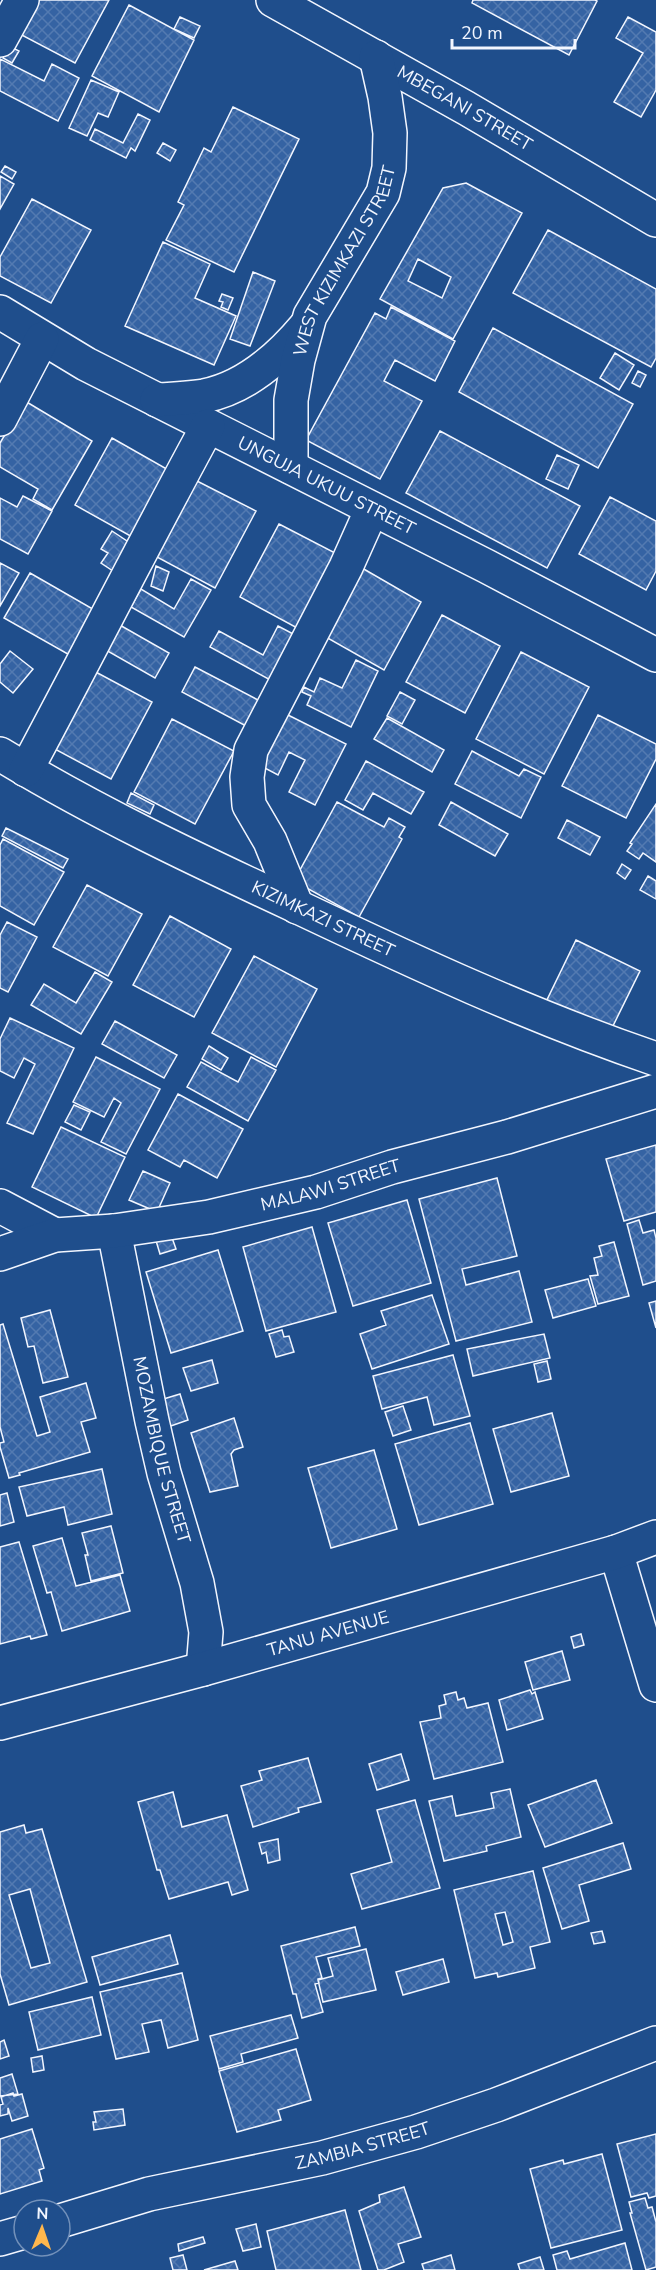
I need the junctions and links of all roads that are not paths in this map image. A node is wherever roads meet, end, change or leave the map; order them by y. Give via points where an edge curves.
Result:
1 (22, 0) edge
2 (273, 0) edge
3 (0, 40) edge
4 (376, 57) junction
5 (656, 220) edge
6 (0, 312) edge
7 (308, 323) junction
8 (42, 339) junction
9 (158, 400) junction
10 (0, 419) edge
11 (208, 426) junction
12 (291, 467) junction
13 (372, 508) junction
14 (656, 655) edge
15 (13, 762) edge
16 (297, 907) junction
17 (656, 1059) edge
18 (656, 1091) edge
19 (0, 1206) edge
20 (114, 1231) junction
21 (55, 1235) junction
22 (0, 1254) edge
23 (656, 1537) edge
24 (616, 1552) junction
25 (203, 1669) junction
26 (656, 1685) edge
27 (0, 1723) edge
28 (656, 2043) edge
29 (72, 2217) edge

1 - 3 street
2 - 4 street, MBEGANI STREET
4 - 5 street, MBEGANI STREET
4 - 7 street, WEST KIZIMKAZI STREET via 390,133 389,168 383,193
6 - 8 street, UNGUJA UKUU STREET
7 - 9 street via 290,346 243,381 205,396
7 - 12 street, WEST KIZIMKAZI STREET via 291,400
8 - 9 street, UNGUJA UKUU STREET
8 - 10 street
9 - 11 street, UNGUJA UKUU STREET
11 - 12 street, UNGUJA UKUU STREET
11 - 15 street via 110,611
12 - 13 street, UNGUJA UKUU STREET
13 - 14 street, UNGUJA UKUU STREET
13 - 16 street via 346,567 251,750 247,777 249,805 270,841
15 - 16 street, KIZIMKAZI STREET via 161,843
16 - 17 street, KIZIMKAZI STREET via 568,1028
18 - 20 street, MALAWI STREET via 316,1192 209,1217
19 - 21 street
20 - 21 street, MALAWI STREET
20 - 25 street, MOZAMBIQUE STREET via 164,1473 197,1583 206,1632
21 - 22 street, MALAWI STREET
23 - 24 street, TANU AVENUE
24 - 25 street, TANU AVENUE
24 - 26 street
25 - 27 street, TANU AVENUE
28 - 29 street, ZAMBIA STREET via 416,2132 321,2158 149,2194

